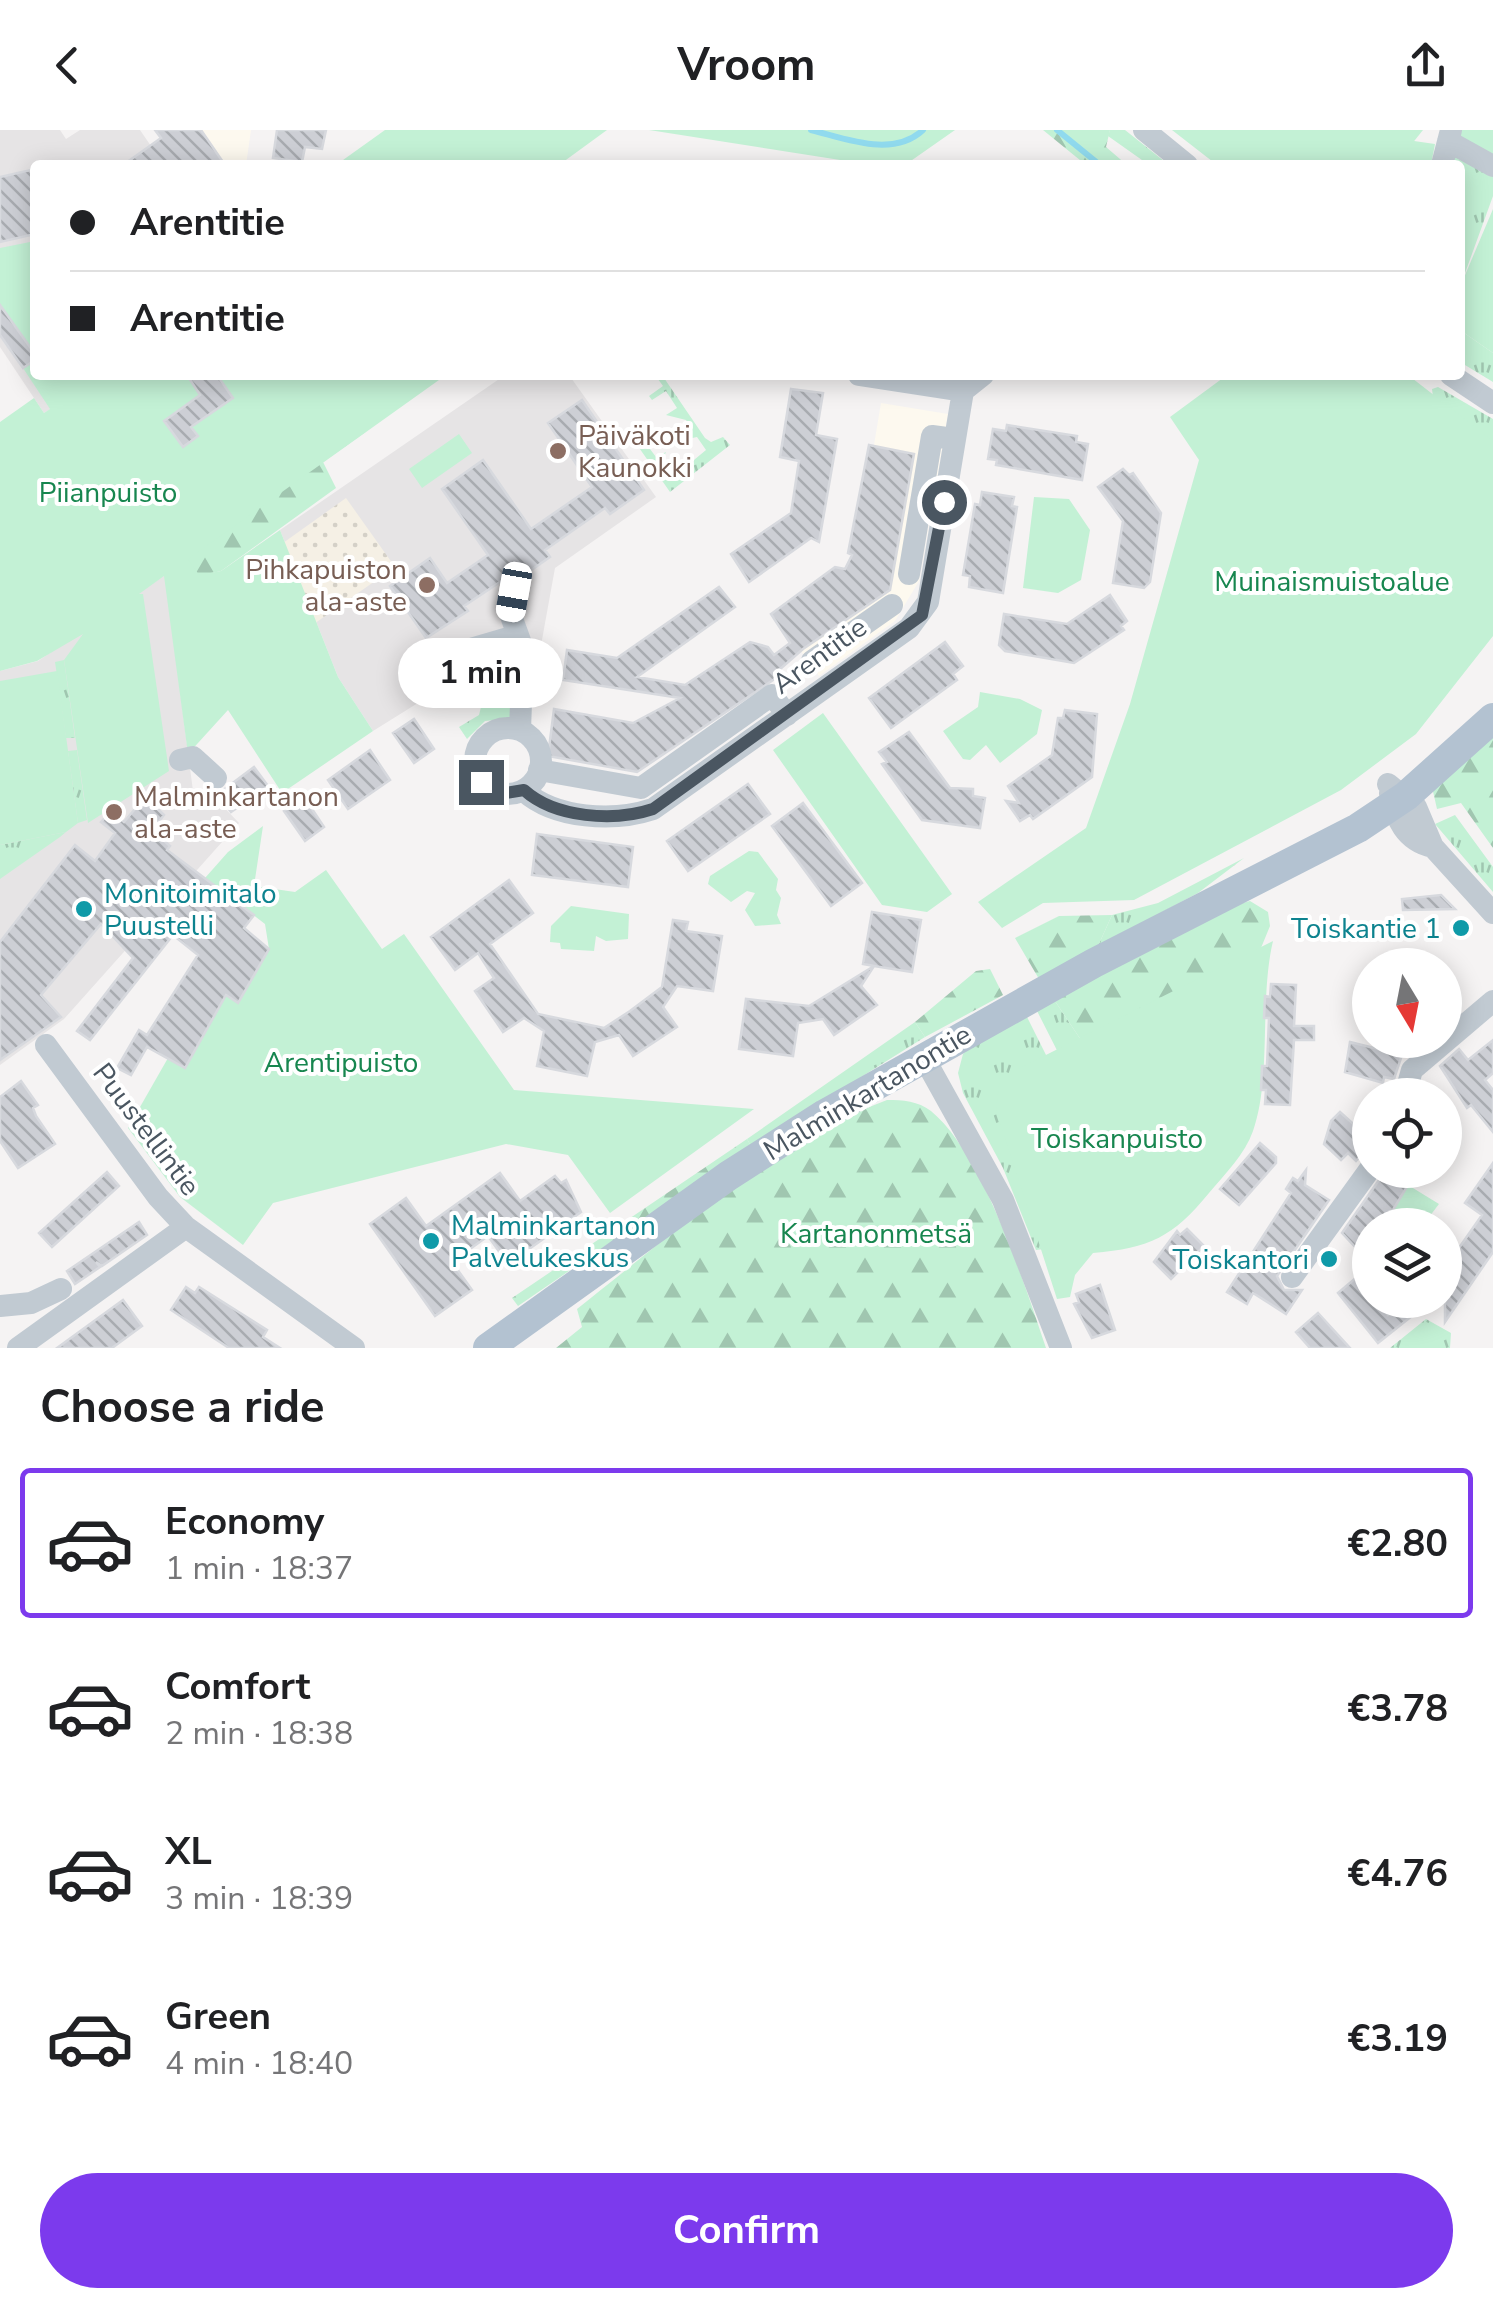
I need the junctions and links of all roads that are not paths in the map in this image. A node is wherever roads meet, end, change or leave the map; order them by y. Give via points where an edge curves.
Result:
1 (1144, 130) edge
2 (1449, 135) edge
3 (1181, 160) edge
4 (1443, 160) edge
5 (1493, 166) edge
6 (891, 380) edge
7 (976, 380) edge
8 (1458, 380) edge
9 (962, 391) junction
10 (1493, 403) edge
11 (954, 439) junction
12 (901, 590) junction
13 (514, 592) dead end
14 (908, 628) junction
15 (518, 635) junction
16 (422, 652) dead end
17 (812, 661) dead end
18 (1493, 703) edge
19 (1493, 718) edge
20 (520, 730) junction
21 (180, 760) dead end
22 (539, 770) junction
23 (216, 778) dead end
24 (662, 789) junction
25 (524, 790) junction
26 (1396, 795) junction
27 (1493, 913) edge
28 (1493, 1000) edge
29 (46, 1045) dead end
30 (922, 1056) junction
31 (1410, 1078) edge
32 (1355, 1188) edge
33 (186, 1227) junction
34 (1292, 1278) dead end
35 (61, 1289) dead end
36 (0, 1306) edge
37 (18, 1348) edge
38 (354, 1348) edge
39 (488, 1348) edge
40 (1062, 1348) edge

1 - 3 street
2 - 4 street
2 - 5 street
6 - 9 street
7 - 9 street
8 - 10 street
9 - 11 street, Arentitie
11 - 12 street via 932,436
11 - 14 street, Arentitie via 928,602
12 - 14 street
12 - 17 street
13 - 15 street via 510,616
14 - 24 street, Arentitie via 787,715
15 - 16 street via 443,657
15 - 20 street
18 - 26 main road, Malminkartanontie
19 - 26 main road, Malminkartanontie
20 - 22 street via 536,743
20 - 25 street, Arentitie via 492,732 474,755 489,789 511,795
21 - 23 street via 193,757
22 - 24 street
22 - 25 street
24 - 25 street, Arentitie via 640,813 608,817 538,804
26 - 27 street via 1416,843 1433,847
26 - 30 main road, Malminkartanontie via 1268,872
28 - 31 street
29 - 33 street, Puustellintie
30 - 39 main road, Malminkartanontie via 728,1176
30 - 40 street via 1003,1200
32 - 34 street
33 - 37 street
33 - 38 street, Puustellintie
35 - 36 street via 31,1303

